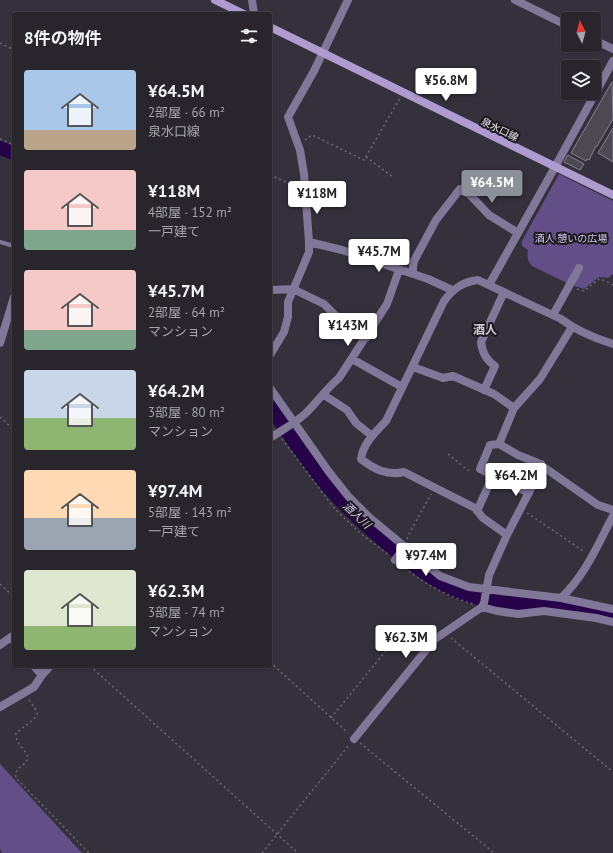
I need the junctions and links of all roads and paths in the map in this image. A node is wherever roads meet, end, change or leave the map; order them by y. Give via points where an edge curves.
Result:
1 (215, 0) edge
2 (252, 0) edge
3 (348, 0) edge
4 (515, 0) edge
5 (240, 12) edge
6 (254, 12) edge
7 (561, 23) edge
8 (272, 28) edge
9 (0, 43) edge
10 (601, 43) edge
11 (12, 49) edge
12 (613, 49) edge
13 (322, 53) junction
14 (613, 61) edge
15 (404, 93) junction
16 (0, 139) edge
17 (12, 143) edge
18 (298, 144) junction
19 (366, 157) junction
20 (555, 167) junction
21 (272, 176) edge
22 (393, 178) dead end
23 (304, 189) junction
24 (613, 195) edge
25 (518, 233) junction
26 (0, 242) edge
27 (309, 242) junction
28 (12, 245) edge
29 (578, 268) dead end
30 (399, 270) junction
31 (413, 274) junction
32 (489, 285) junction
33 (613, 285) edge
34 (569, 286) junction
35 (293, 289) junction
36 (272, 290) edge
37 (452, 290) junction
38 (504, 292) junction
39 (12, 304) edge
40 (553, 315) junction
41 (572, 327) junction
42 (367, 337) junction
43 (0, 343) edge
44 (613, 344) edge
45 (272, 352) edge
46 (352, 359) junction
47 (413, 366) junction
48 (402, 388) junction
49 (484, 390) junction
50 (272, 391) edge
51 (324, 395) junction
52 (514, 408) junction
53 (0, 417) edge
54 (294, 422) junction
55 (12, 428) edge
56 (278, 433) junction
57 (372, 436) junction
58 (272, 437) edge
59 (499, 444) junction
60 (448, 454) dead end
61 (541, 464) junction
62 (480, 469) junction
63 (492, 476) junction
64 (435, 487) junction
65 (529, 493) junction
66 (521, 509) junction
67 (613, 510) edge
68 (477, 511) junction
69 (613, 516) edge
70 (507, 535) junction
71 (405, 546) junction
72 (591, 556) junction
73 (395, 560) junction
74 (0, 584) edge
75 (487, 588) junction
76 (12, 595) edge
77 (562, 598) junction
78 (482, 607) junction
79 (613, 609) edge
80 (613, 622) edge
81 (444, 633) junction
82 (12, 638) edge
83 (393, 642) dead end
84 (0, 645) edge
85 (272, 664) edge
86 (36, 668) edge
87 (48, 668) edge
88 (92, 668) edge
89 (42, 675) junction
90 (25, 693) junction
91 (0, 707) edge
92 (331, 718) junction
93 (354, 738) junction
94 (613, 772) edge
95 (277, 834) junction
96 (89, 853) edge
97 (262, 853) edge
98 (298, 853) edge
99 (494, 853) edge

1 - 5 main road
2 - 6 street
3 - 13 street
4 - 7 street
8 - 13 main road, 泉水口線
9 - 11 path
10 - 12 street
13 - 15 main road, 泉水口線
13 - 18 street via 288,117
14 - 20 street
15 - 19 path
15 - 20 main road, 泉水口線
16 - 17 path
18 - 19 path via 312,135 364,160
18 - 23 street
19 - 22 path
20 - 24 main road, 泉水口線
20 - 25 street
21 - 23 path
23 - 27 street
25 - 31 street via 489,215 469,194 460,189 436,220 414,261
25 - 32 street
26 - 28 lane
27 - 30 street via 342,250
27 - 35 street via 309,252
29 - 34 street
30 - 31 street
30 - 42 street via 387,304
31 - 37 street
32 - 37 street via 478,280 467,281
32 - 38 street
33 - 34 path via 599,279 584,292
34 - 40 street
35 - 36 street
35 - 42 street via 324,304 339,319
35 - 45 street via 288,302 284,332
37 - 47 street via 444,301
38 - 40 street
38 - 49 street via 482,342 482,351 495,366
39 - 43 street
40 - 41 street
41 - 44 street
41 - 52 street via 540,379
42 - 46 street
46 - 48 street
46 - 51 street via 340,378
47 - 48 street
47 - 49 street via 442,378 453,376
48 - 57 street via 386,421
49 - 52 street
50 - 54 street
51 - 54 street
51 - 57 street via 347,410 356,423
52 - 59 street
53 - 55 path
54 - 56 street
54 - 71 street via 348,496
56 - 58 street
56 - 73 path via 334,508
57 - 64 street via 362,452 361,459 386,473 404,472
59 - 61 street
59 - 62 street via 490,445
60 - 62 path via 469,471
61 - 65 street
61 - 67 street via 598,505
62 - 63 street
63 - 65 street
63 - 68 street
64 - 68 street
64 - 71 path
65 - 66 street
66 - 70 street
66 - 72 path
68 - 70 street
69 - 72 street
70 - 75 street via 489,575
71 - 73 street
71 - 75 street via 440,576 469,587
72 - 77 street via 572,588
73 - 78 path via 439,591
74 - 76 path
75 - 77 street
75 - 78 street
77 - 79 street
78 - 80 street via 518,614 544,611
78 - 81 street
81 - 93 street via 435,639
81 - 94 path
82 - 84 street
83 - 92 path
85 - 92 path
86 - 89 street
87 - 89 street
88 - 95 path
89 - 90 street via 34,687
90 - 91 street
90 - 96 path via 37,714 16,733 16,740 28,755 25,763 17,769 16,778
92 - 93 path
93 - 95 path
93 - 99 path
95 - 97 path
95 - 98 path

